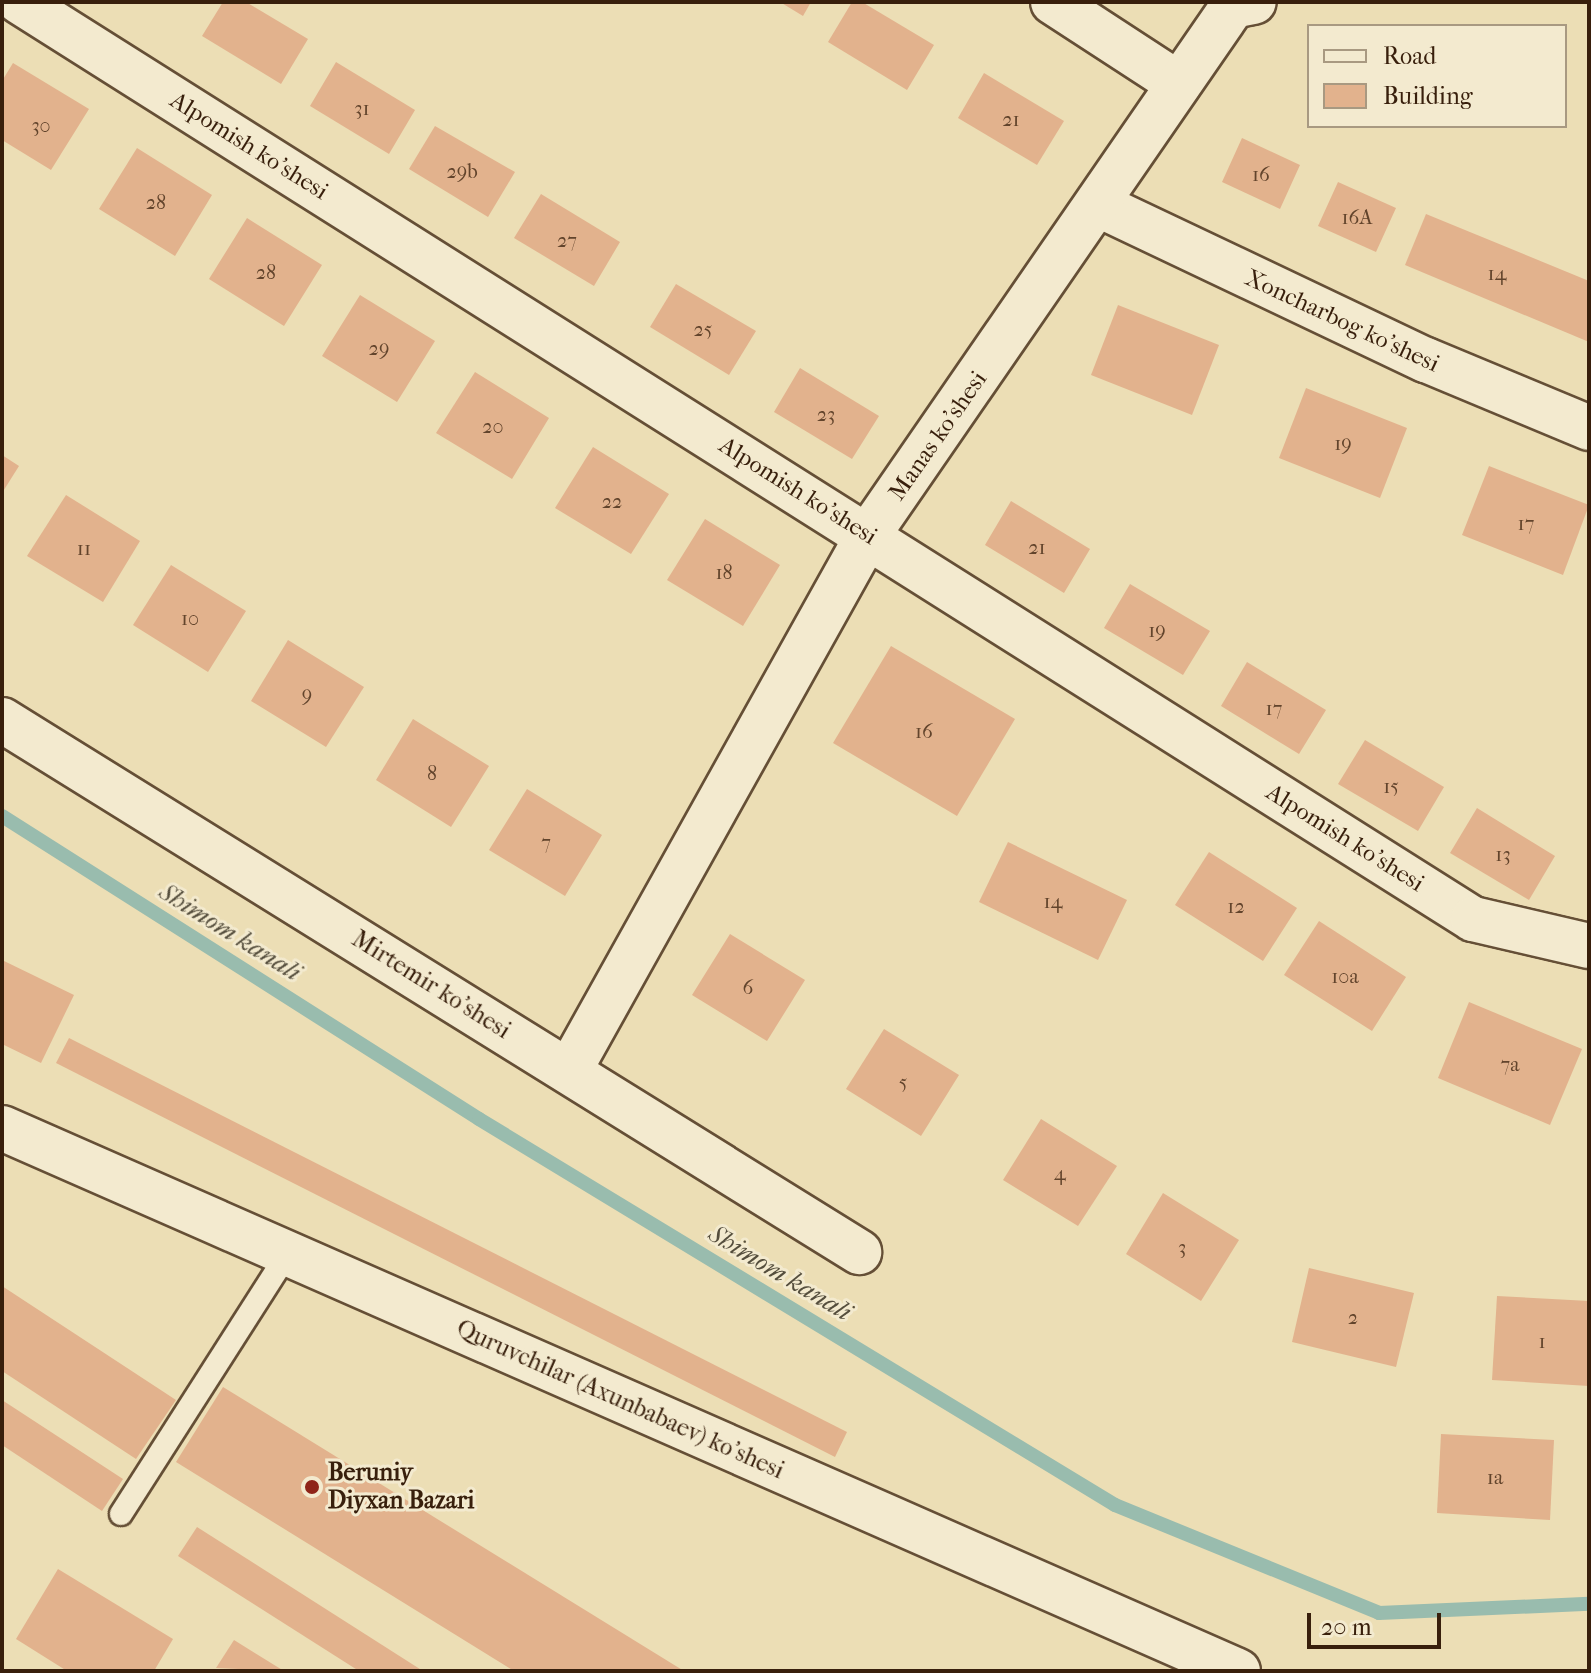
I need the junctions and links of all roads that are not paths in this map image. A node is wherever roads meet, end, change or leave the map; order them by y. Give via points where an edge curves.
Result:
1 (20, 2) edge
2 (1053, 2) edge
3 (1254, 2) edge
4 (1179, 84) junction
5 (1099, 205) junction
6 (1589, 428) edge
7 (868, 535) junction
8 (2, 720) edge
9 (1589, 946) edge
10 (569, 1071) junction
11 (2, 1128) edge
12 (859, 1252) dead end
13 (287, 1254) junction
14 (121, 1514) dead end
15 (1186, 1661) edge
16 (1238, 1671) edge

1 - 7 street, Alpomish ko'shesi
2 - 4 street
3 - 4 street, Manas ko'shesi via 1233,6
4 - 5 street, Manas ko'shesi
5 - 6 street, Xoncharbog ko'shesi via 1426,360
5 - 7 street, Manas ko'shesi
7 - 9 street, Alpomish ko'shesi via 1473,919
7 - 10 street, Manas ko'shesi
8 - 10 street, Mirtemir ko'shesi
10 - 12 street, Mirtemir ko'shesi
11 - 13 street, Quruvchilar (Axunbabaev) ko'shesi
13 - 14 lane
13 - 15 street, Quruvchilar (Axunbabaev) ko'shesi
15 - 16 street, Quruvchilar (Axunbabaev) ko'shesi

